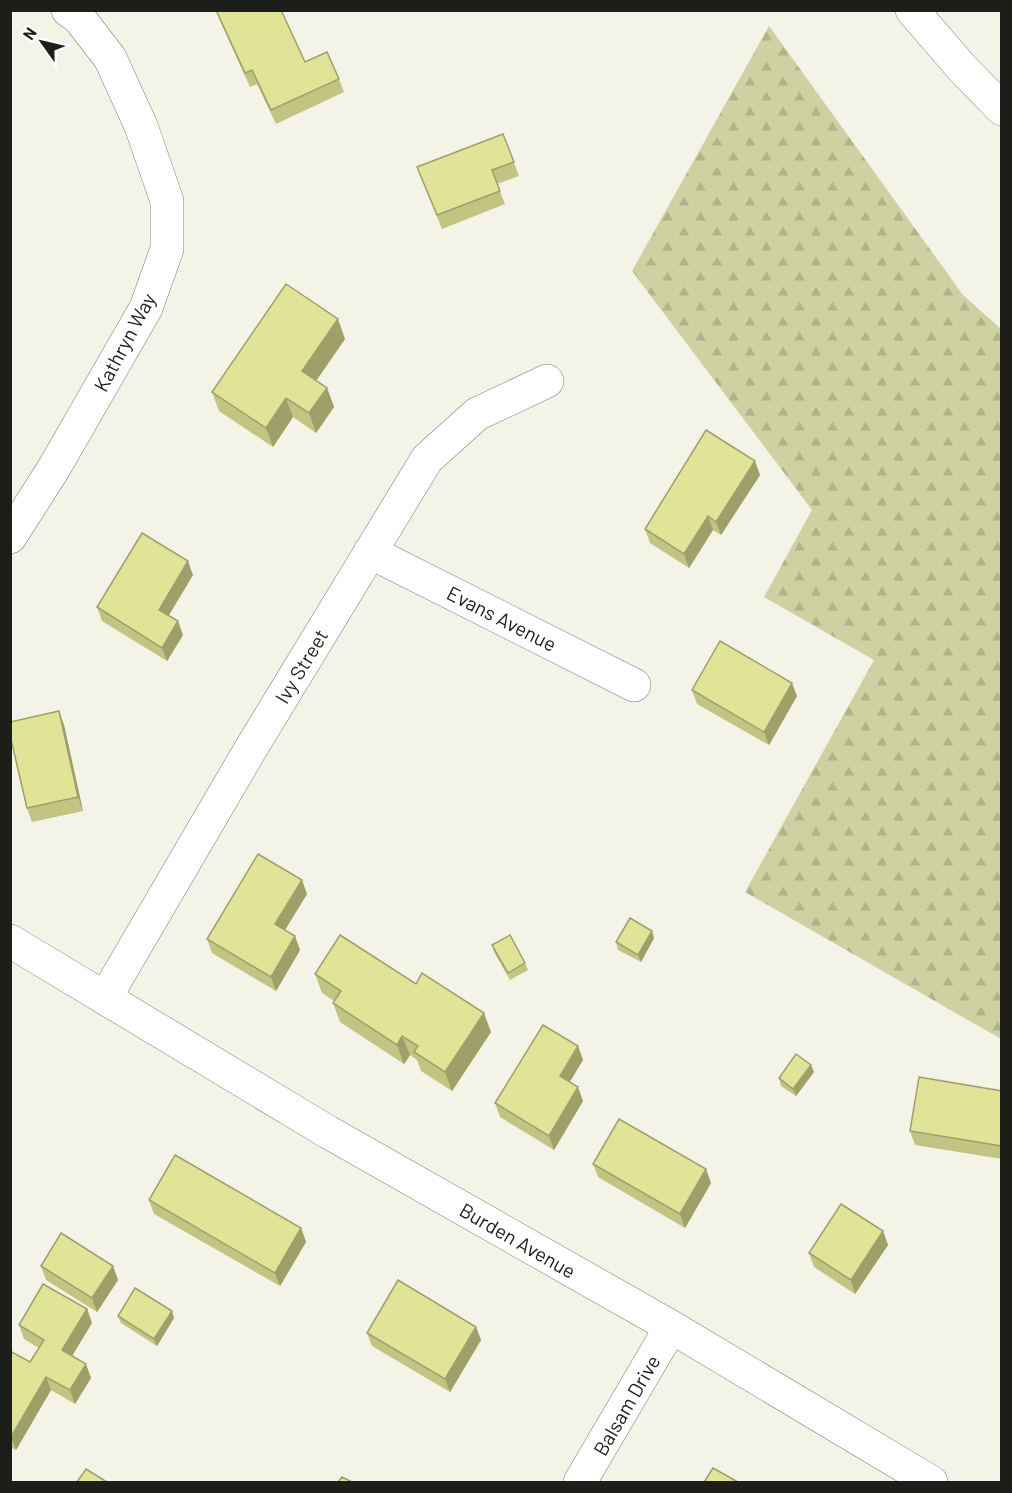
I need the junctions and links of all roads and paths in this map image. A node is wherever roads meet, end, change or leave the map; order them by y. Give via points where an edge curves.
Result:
1 (68, 10) edge
2 (912, 10) edge
3 (1002, 109) edge
4 (547, 381) dead end
5 (10, 537) edge
6 (370, 552) junction
7 (634, 685) dead end
8 (10, 941) edge
9 (105, 998) junction
10 (671, 1327) junction
11 (580, 1482) edge
12 (932, 1482) edge

1 - 5 street, Kathryn Way via 79,18 110,58 141,126 167,201 168,249 146,308
2 - 3 street
4 - 6 street, Ivy Street via 477,414 427,459
6 - 7 street, Evans Avenue
6 - 9 street, Ivy Street
8 - 9 street, Burden Avenue
9 - 10 street, Burden Avenue via 328,1132
10 - 11 street, Balsam Drive
10 - 12 street, Burden Avenue

